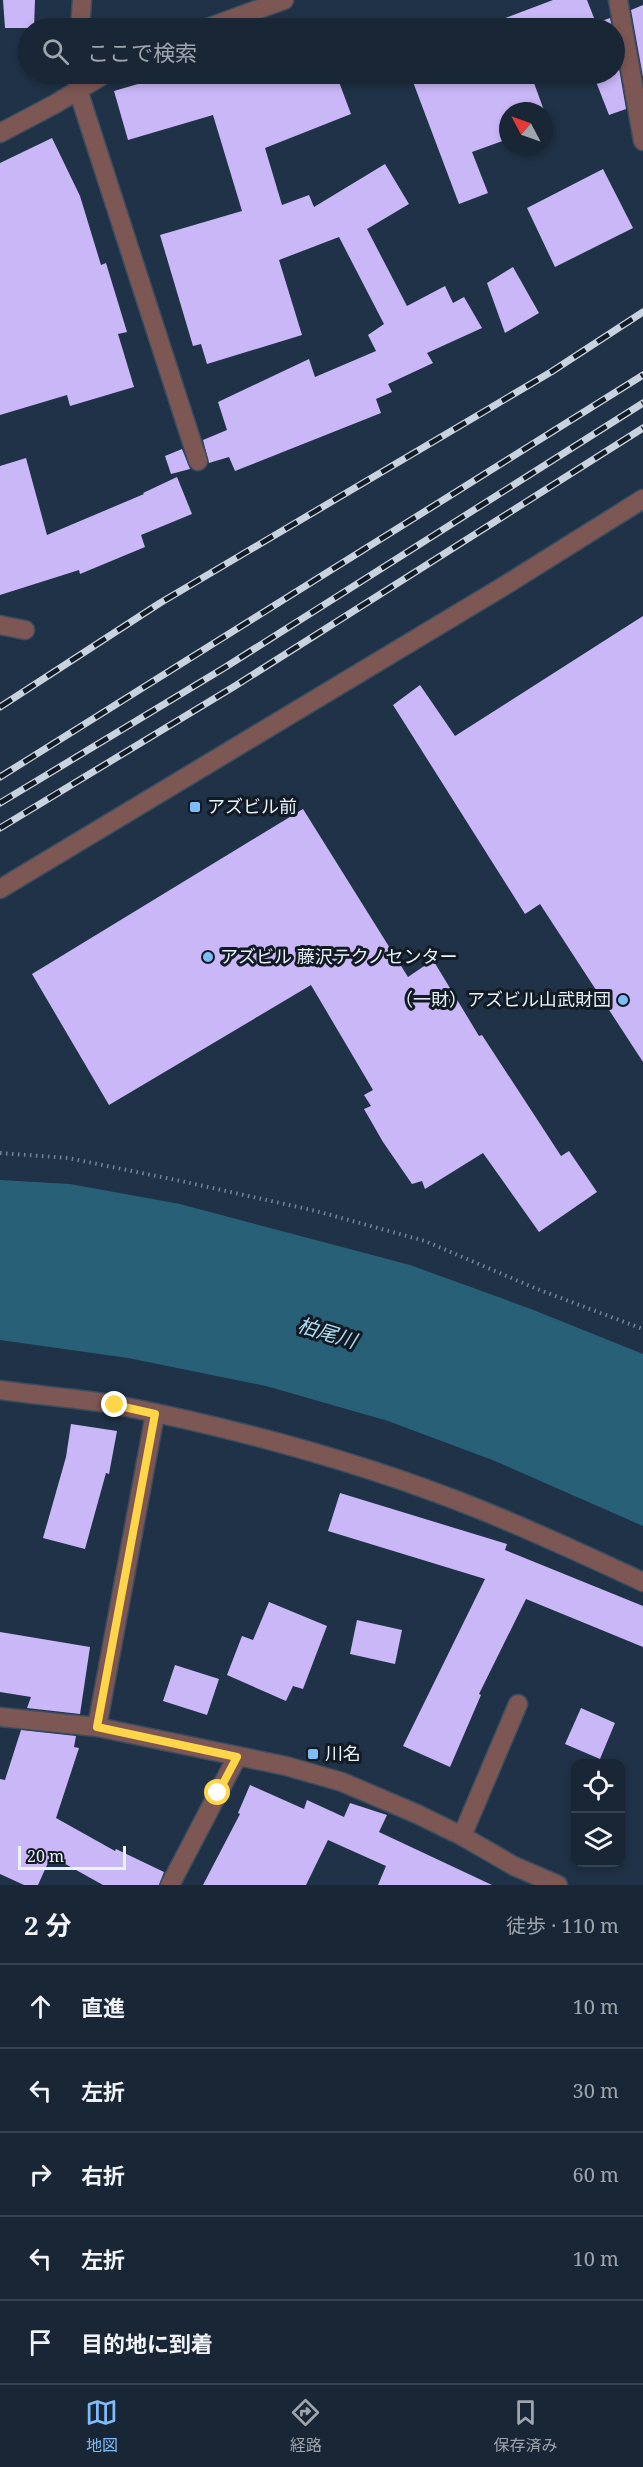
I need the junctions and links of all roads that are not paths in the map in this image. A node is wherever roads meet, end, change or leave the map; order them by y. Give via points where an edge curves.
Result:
1 (82, 0) edge
2 (284, 0) edge
3 (618, 0) edge
4 (81, 18) edge
5 (234, 18) edge
6 (621, 18) edge
7 (625, 39) edge
8 (76, 84) edge
9 (79, 84) edge
10 (0, 133) edge
11 (643, 141) edge
12 (198, 461) dead end
13 (643, 499) edge
14 (0, 625) edge
15 (25, 630) dead end
16 (0, 889) edge
17 (0, 1390) edge
18 (155, 1414) junction
19 (643, 1582) edge
20 (518, 1704) dead end
21 (0, 1717) edge
22 (97, 1727) junction
23 (237, 1757) junction
24 (462, 1836) junction
25 (170, 1885) edge
26 (558, 1885) edge

1 - 4 street
2 - 5 street
3 - 6 street
7 - 11 street
8 - 10 street via 55,105
9 - 12 street
13 - 16 street
14 - 15 street
17 - 18 street
18 - 19 street via 374,1472 479,1509
18 - 22 street
20 - 24 street
21 - 22 street
22 - 23 street
23 - 24 street via 342,1782
23 - 25 street
24 - 26 street via 514,1866

